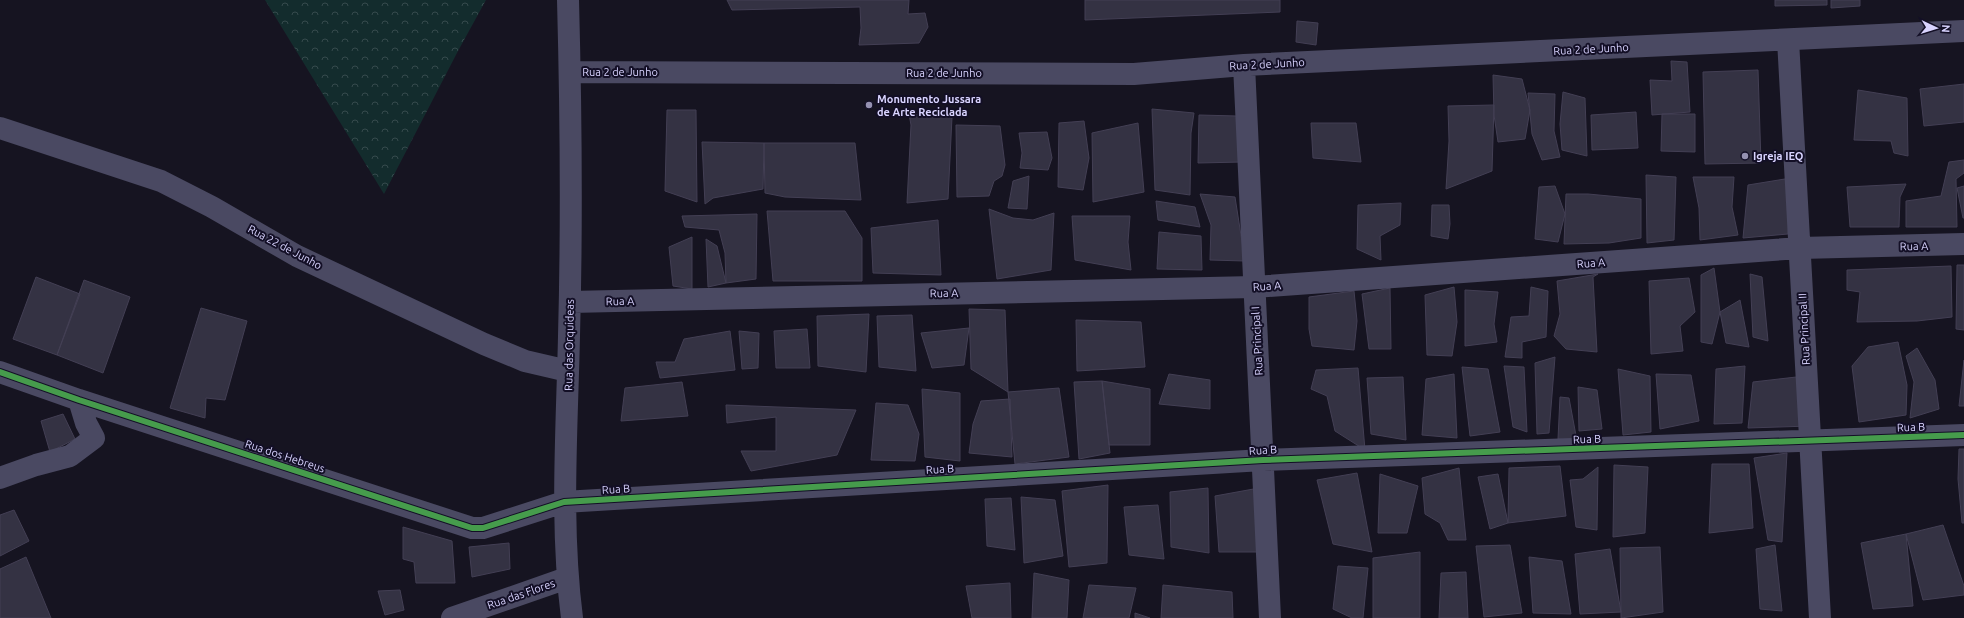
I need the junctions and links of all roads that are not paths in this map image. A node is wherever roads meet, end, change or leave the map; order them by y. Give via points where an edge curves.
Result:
1 (568, 0) edge
2 (1964, 31) edge
3 (1788, 40) junction
4 (1244, 65) junction
5 (570, 72) junction
6 (0, 128) edge
7 (1964, 244) edge
8 (1800, 248) junction
9 (1254, 287) junction
10 (570, 302) junction
11 (568, 371) junction
12 (0, 372) edge
13 (79, 400) junction
14 (1964, 435) edge
15 (1810, 441) junction
16 (1263, 460) junction
17 (0, 478) edge
18 (564, 502) junction
19 (567, 578) junction
20 (452, 618) edge
21 (572, 618) edge
22 (1270, 618) edge
23 (1820, 618) edge

1 - 5 street, Rua das Orquideas
2 - 3 street, Rua 2 de Junho
3 - 4 street, Rua 2 de Junho
3 - 8 street, Rua Principal II
4 - 5 street, Rua 2 de Junho via 1134,74
4 - 9 street, Rua Principal I
5 - 10 street, Rua das Orquideas
6 - 11 street, Rua 22 de Junho via 161,181 298,256 484,344 524,361
7 - 8 street, Rua A
8 - 9 street, Rua A
8 - 15 street, Rua Principal II
9 - 10 street, Rua A
9 - 16 street, Rua Principal I
10 - 11 street, Rua das Orquideas
11 - 18 street, Rua das Orquideas
12 - 13 street, Rua dos Hebreus
13 - 17 street via 94,438 70,456
13 - 18 street, Rua dos Hebreus via 472,528 494,526
14 - 15 street, Rua B
15 - 16 street, Rua B
15 - 23 street, Rua Principal II
16 - 18 street, Rua B
16 - 22 street, Rua Principal I
18 - 19 street, Rua das Orquideas
19 - 20 street, Rua das Flores
19 - 21 street, Rua das Orquideas

